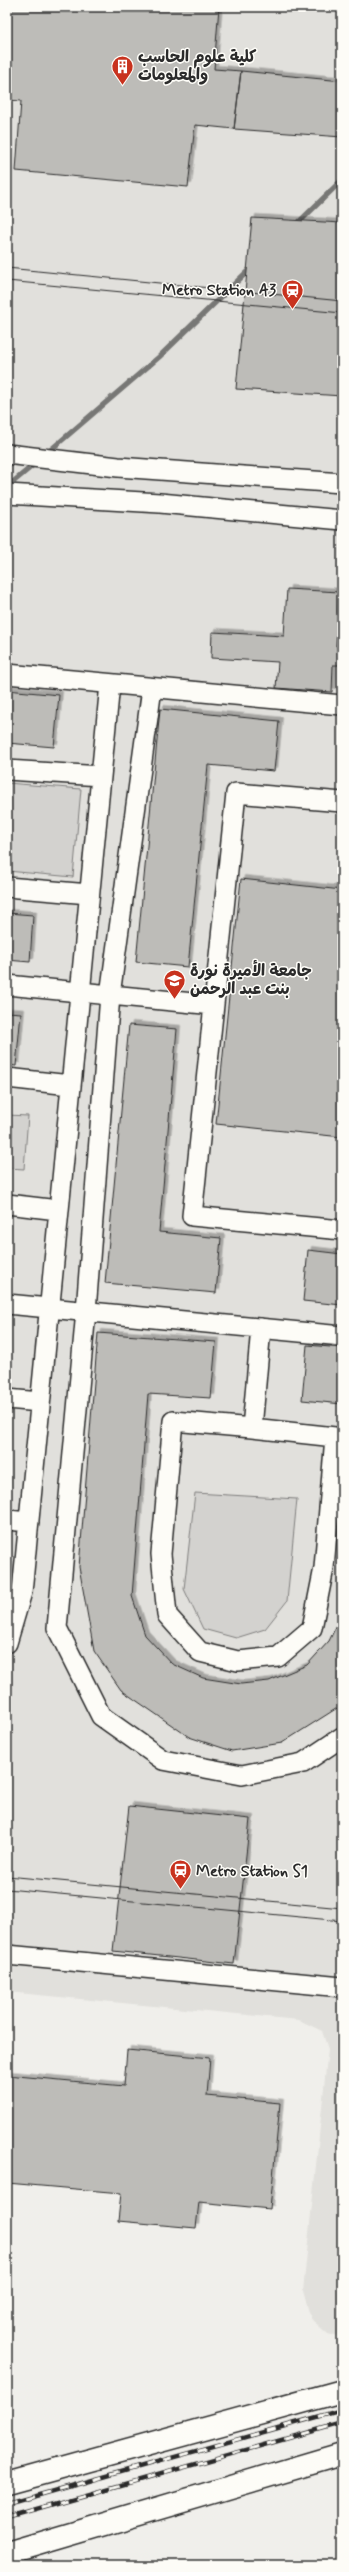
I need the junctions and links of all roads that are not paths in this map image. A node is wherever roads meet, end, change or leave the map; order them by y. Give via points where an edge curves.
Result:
1 (7, 454) edge
2 (342, 483) edge
3 (7, 494) edge
4 (342, 520) edge
5 (7, 674) edge
6 (110, 684) junction
7 (152, 688) junction
8 (342, 705) edge
9 (7, 770) edge
10 (101, 776) junction
11 (342, 802) edge
12 (7, 887) edge
13 (89, 894) junction
14 (7, 985) edge
15 (79, 992) junction
16 (110, 995) junction
17 (214, 1005) junction
18 (7, 1078) edge
19 (70, 1085) junction
20 (7, 1204) edge
21 (58, 1210) junction
22 (342, 1230) edge
23 (7, 1304) edge
24 (49, 1308) junction
25 (86, 1311) junction
26 (261, 1328) junction
27 (342, 1336) edge
28 (7, 1399) edge
29 (40, 1402) junction
30 (252, 1428) junction
31 (7, 1520) edge
32 (29, 1522) junction
33 (22, 1592) junction
34 (7, 1610) edge
35 (7, 1643) edge
36 (342, 1737) edge
37 (7, 1954) edge
38 (342, 1987) edge
39 (342, 2391) edge
40 (342, 2454) edge
41 (7, 2483) edge
42 (7, 2553) edge

1 - 2 street via 118,467
3 - 4 street via 160,503
5 - 6 street
6 - 7 street
6 - 10 street
7 - 8 street
7 - 16 street
9 - 10 street
10 - 13 street
11 - 17 street via 236,794
12 - 13 street
13 - 15 street
14 - 15 street
15 - 16 street
15 - 19 street
16 - 17 street
16 - 25 street
17 - 22 street via 192,1216
18 - 19 street
19 - 21 street
20 - 21 street
21 - 24 street
23 - 24 street
24 - 25 street
24 - 29 street
25 - 26 street
25 - 36 street via 57,1628 101,1716 163,1760 242,1775 303,1763
26 - 27 street
26 - 30 street
28 - 29 street
29 - 32 street
30 - 30 street via 173,1421 161,1554 167,1615 200,1652 238,1661 278,1657 312,1628 324,1568 335,1437
31 - 32 street
32 - 33 street
33 - 34 street
33 - 35 street
37 - 38 street
39 - 41 main road
40 - 42 main road

